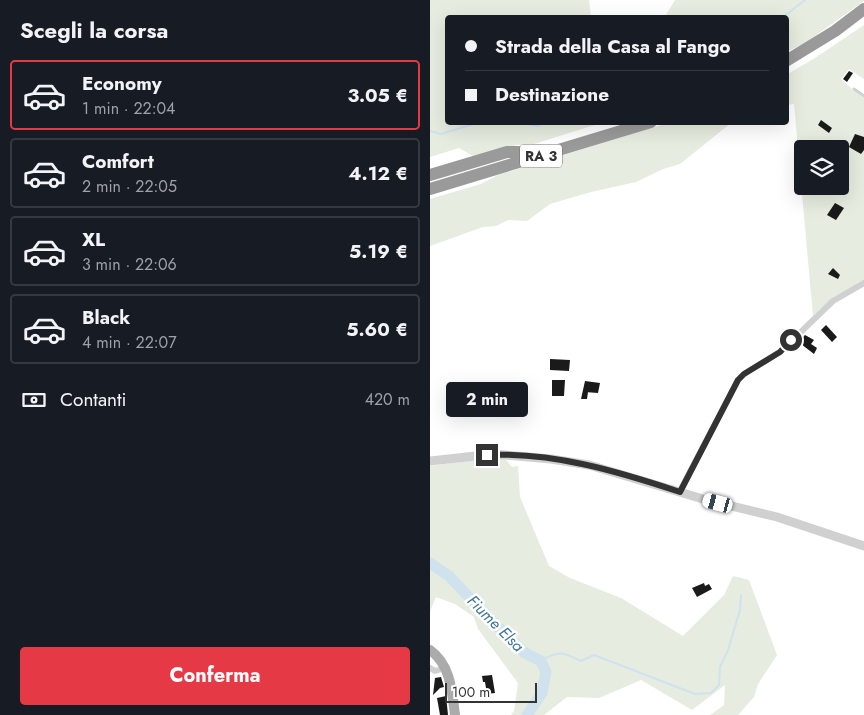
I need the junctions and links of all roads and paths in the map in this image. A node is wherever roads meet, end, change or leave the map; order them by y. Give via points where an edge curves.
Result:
1 (864, 9) edge
2 (864, 18) edge
3 (789, 59) edge
4 (789, 67) edge
5 (854, 89) dead end
6 (864, 96) edge
7 (616, 125) edge
8 (641, 125) edge
9 (526, 152) junction
10 (494, 170) junction
11 (430, 175) edge
12 (430, 181) edge
13 (430, 189) edge
14 (430, 194) edge
15 (864, 283) edge
16 (430, 462) edge
17 (680, 492) junction
18 (864, 546) edge
19 (430, 650) edge
20 (430, 668) edge
21 (445, 668) junction
22 (455, 715) edge

1 - 3 highway
2 - 4 highway via 827,46
5 - 6 lane
7 - 9 highway, RA 3
8 - 10 highway, RA 3
9 - 11 highway via 507,152
9 - 12 highway, RA 3
10 - 13 highway, RA 3
10 - 14 highway via 481,179
15 - 17 street via 833,301 780,352 738,380
16 - 17 street via 494,454 551,459 596,466
17 - 18 street via 777,517
19 - 21 main road
20 - 21 street via 435,671
21 - 22 main road

